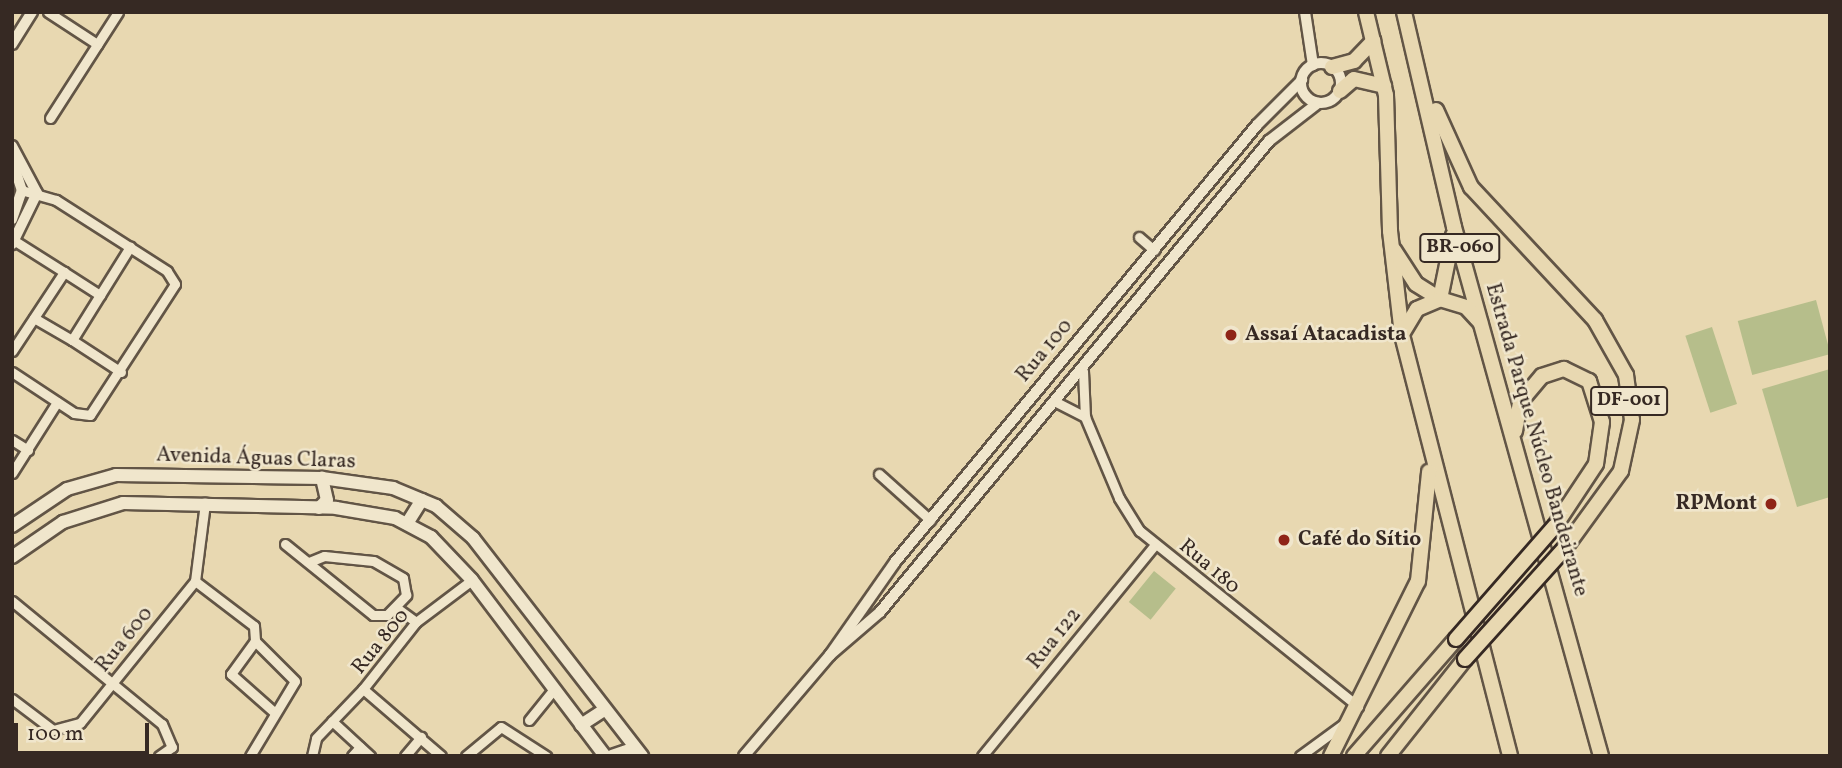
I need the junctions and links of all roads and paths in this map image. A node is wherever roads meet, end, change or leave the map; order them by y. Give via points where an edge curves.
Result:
1 (32, 12) edge
2 (48, 12) edge
3 (118, 12) edge
4 (1305, 12) edge
5 (1366, 12) edge
6 (1373, 12) edge
7 (1404, 12) edge
8 (1373, 41) junction
9 (12, 44) edge
10 (97, 44) junction
11 (1314, 45) junction
12 (1416, 53) junction
13 (1313, 65) junction
14 (1329, 65) junction
15 (1302, 80) junction
16 (1385, 90) junction
17 (1340, 91) junction
18 (1318, 103) junction
19 (50, 118) dead end
20 (12, 146) edge
21 (12, 160) edge
22 (22, 190) junction
23 (37, 193) junction
24 (12, 219) edge
25 (1454, 227) junction
26 (1139, 237) dead end
27 (13, 243) edge
28 (1391, 246) junction
29 (130, 247) junction
30 (1154, 250) junction
31 (64, 272) junction
32 (100, 295) junction
33 (1440, 299) junction
34 (34, 318) junction
35 (1481, 323) junction
36 (1086, 333) junction
37 (1402, 335) junction
38 (72, 340) junction
39 (1101, 346) junction
40 (12, 351) edge
41 (1083, 371) junction
42 (12, 372) edge
43 (121, 372) junction
44 (57, 402) junction
45 (1056, 402) junction
46 (1085, 416) junction
47 (12, 440) edge
48 (1515, 440) junction
49 (1429, 449) junction
50 (28, 450) junction
51 (12, 473) edge
52 (879, 474) dead end
53 (321, 478) junction
54 (952, 494) junction
55 (422, 500) junction
56 (205, 503) junction
57 (319, 508) junction
58 (968, 509) junction
59 (930, 520) junction
60 (408, 522) junction
61 (12, 526) edge
62 (285, 544) dead end
63 (1155, 545) junction
64 (12, 557) edge
65 (309, 562) junction
66 (195, 580) junction
67 (472, 580) junction
68 (12, 601) edge
69 (398, 609) junction
70 (416, 622) junction
71 (255, 641) junction
72 (830, 655) junction
73 (113, 683) junction
74 (363, 689) junction
75 (554, 690) junction
76 (14, 704) edge
77 (604, 710) junction
78 (272, 711) junction
79 (1355, 712) junction
80 (529, 720) dead end
81 (332, 721) junction
82 (581, 725) junction
83 (421, 737) junction
84 (172, 747) junction
85 (360, 747) junction
86 (639, 752) edge
87 (159, 756) edge
88 (182, 756) edge
89 (250, 756) edge
90 (313, 756) edge
91 (352, 756) edge
92 (370, 756) edge
93 (405, 756) edge
94 (441, 756) edge
95 (466, 756) edge
96 (546, 756) edge
97 (605, 756) edge
98 (612, 756) edge
99 (744, 756) edge
100 (982, 756) edge
101 (1300, 756) edge
102 (1331, 756) edge
103 (1354, 756) edge
104 (1388, 756) edge
105 (1510, 756) edge
106 (1601, 756) edge

1 - 9 street
2 - 10 street
3 - 10 street
4 - 11 street
5 - 8 highway, BR-060
6 - 16 highway
7 - 12 highway, Estrada Parque Núcleo Bandeirante / BR-060
8 - 14 highway via 1354,61
8 - 16 highway, BR-060
10 - 19 street
11 - 13 street
11 - 14 street
12 - 25 highway, Estrada Parque Núcleo Bandeirante / BR-060
12 - 104 highway, DF-001, bridge via 1471,187 1595,320 1626,374 1632,420 1621,471 1565,548 1465,659
13 - 14 street
13 - 15 street
14 - 17 street
15 - 18 street via 1307,97
15 - 30 street, Rua 100
16 - 17 highway via 1353,79
16 - 28 highway, BR-060
17 - 18 street
18 - 39 street, Rua 100 via 1269,141
20 - 23 street
21 - 22 street
22 - 23 street
22 - 24 street
23 - 27 street
23 - 29 street
25 - 33 highway
25 - 35 highway, Estrada Parque Núcleo Bandeirante / BR-060
26 - 30 street
27 - 31 street
28 - 33 highway via 1416,284
28 - 37 highway, BR-060
29 - 32 street
29 - 43 street via 172,276 170,296
30 - 36 street, Rua 100
31 - 32 street
31 - 34 street
32 - 38 street
33 - 35 highway via 1466,307
33 - 37 highway via 1417,309
34 - 38 street
34 - 40 street
35 - 48 highway, Estrada Parque Núcleo Bandeirante / BR-060
36 - 39 street
36 - 54 street, Rua 100
37 - 49 highway, BR-060
38 - 43 street
39 - 41 street, Rua 100
41 - 45 street, Rua 100
41 - 46 street, Rua 180
42 - 44 street
43 - 44 street via 95,411 74,413
44 - 50 street
45 - 46 street
45 - 58 street, Rua 100
46 - 63 street, Rua 180 via 1119,498
47 - 50 street
48 - 103 highway, DF-001, bridge via 1520,402 1542,376 1564,369 1589,381 1600,407 1598,454 1587,486
48 - 106 highway, Estrada Parque Núcleo Bandeirante / BR-060
49 - 79 highway via 1418,581
49 - 105 highway, BR-060
50 - 51 street
52 - 59 street
53 - 55 main road, Avenida Águas Claras via 378,484
53 - 57 main road via 327,496
53 - 61 main road, Avenida Águas Claras via 116,475 61,492
54 - 58 street
54 - 59 street, Rua 100
55 - 60 main road
55 - 77 main road, Avenida Águas Claras via 454,520 484,551
56 - 57 main road
56 - 64 main road via 101,507 63,522
56 - 66 street
57 - 60 main road
58 - 72 street, Rua 100 via 880,612
59 - 72 street, Rua 100
60 - 67 main road via 443,547
62 - 65 street
63 - 79 street, Rua 180
63 - 100 street, Rua 122
65 - 69 street via 373,615
65 - 69 street via 330,556 384,565 405,584
66 - 71 street via 254,626
66 - 73 street, Rua 600
67 - 70 street, Rua 800
67 - 75 main road
68 - 73 street
69 - 70 street
70 - 74 street, Rua 800
71 - 78 street via 295,678
71 - 78 street via 231,674
72 - 99 street, Rua 100
73 - 76 street, Rua 600 via 68,730 45,727
73 - 84 street via 167,728
74 - 81 street
74 - 83 street, Rua 800
75 - 80 street
75 - 82 main road
77 - 82 main road
77 - 86 main road, Avenida Águas Claras
78 - 89 street via 270,732
79 - 101 street
79 - 102 highway
81 - 85 street
81 - 90 street via 310,746
82 - 97 main road
83 - 93 street
83 - 94 street, Rua 800
84 - 87 street
84 - 88 street
85 - 91 street
85 - 92 street
86 - 98 main road
95 - 96 street via 501,727

